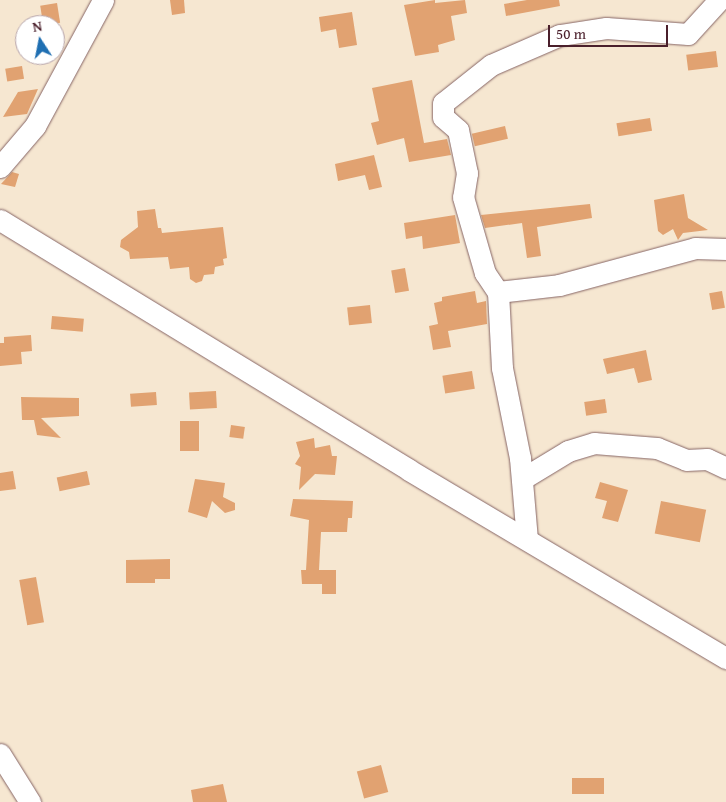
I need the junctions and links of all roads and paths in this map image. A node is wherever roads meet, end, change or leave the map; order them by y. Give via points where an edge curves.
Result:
1 (103, 0) edge
2 (719, 0) edge
3 (0, 167) edge
4 (0, 220) edge
5 (726, 249) edge
6 (498, 292) junction
7 (726, 468) edge
8 (522, 479) junction
9 (527, 539) junction
10 (726, 658) edge
11 (0, 754) edge
12 (30, 802) edge

1 - 3 street via 35,126
2 - 6 street via 688,34 606,28 560,35 491,65 443,103 443,117 458,130 467,173 463,197 483,264
4 - 9 street
5 - 6 street via 695,248 559,285
6 - 8 street via 502,368
7 - 8 street via 707,459 686,460 657,448 594,443 568,451
8 - 9 street
9 - 10 street
11 - 12 street

